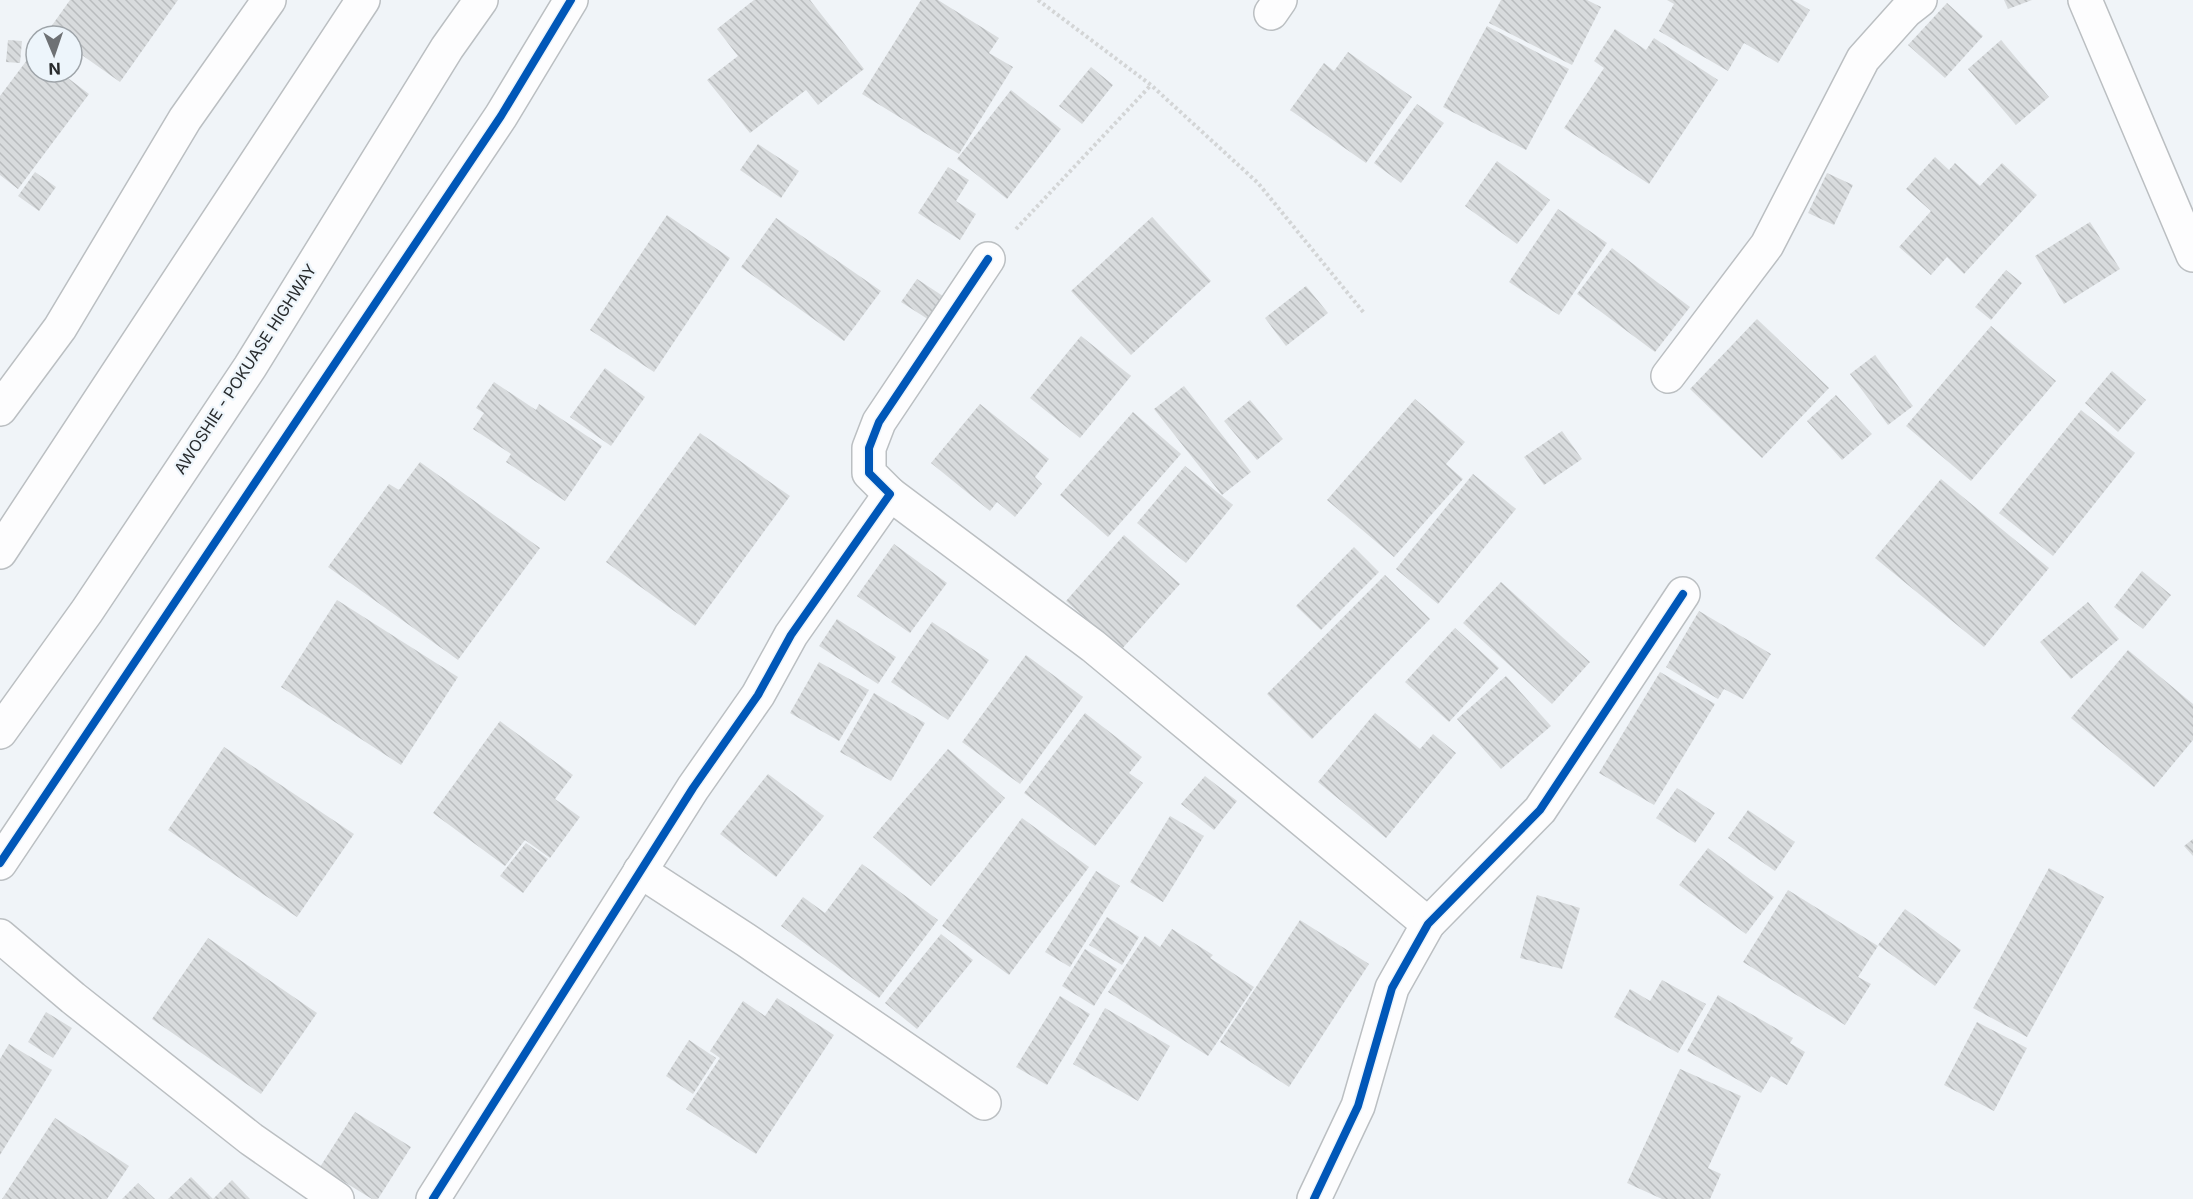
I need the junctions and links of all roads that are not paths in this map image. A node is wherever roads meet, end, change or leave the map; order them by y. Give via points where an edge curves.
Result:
1 (269, 0) edge
2 (363, 0) edge
3 (481, 0) edge
4 (571, 0) edge
5 (1920, 0) edge
6 (2085, 0) edge
7 (2193, 255) edge
8 (988, 259) road end
9 (1668, 376) dead end
10 (0, 409) edge
11 (890, 494) junction
12 (0, 552) edge
13 (1683, 594) dead end
14 (0, 732) edge
15 (0, 863) edge
16 (640, 871) junction
17 (1428, 924) junction
18 (0, 936) edge
19 (984, 1103) dead end
20 (337, 1199) edge
21 (433, 1199) edge
22 (1314, 1199) edge

1 - 10 street via 185,119 60,328
2 - 12 street
3 - 14 street, AWOSHIE - POKUASE HIGHWAY via 447,48 243,376 87,611
4 - 15 street via 501,116
5 - 9 street via 1863,59 1767,245
6 - 7 street
8 - 11 street via 879,422 868,448 869,473
11 - 16 street via 791,635 758,695
11 - 17 street via 1093,646
13 - 17 street via 1540,810
16 - 19 street
16 - 21 street
17 - 22 street via 1392,988 1358,1106
18 - 20 street via 251,1139

